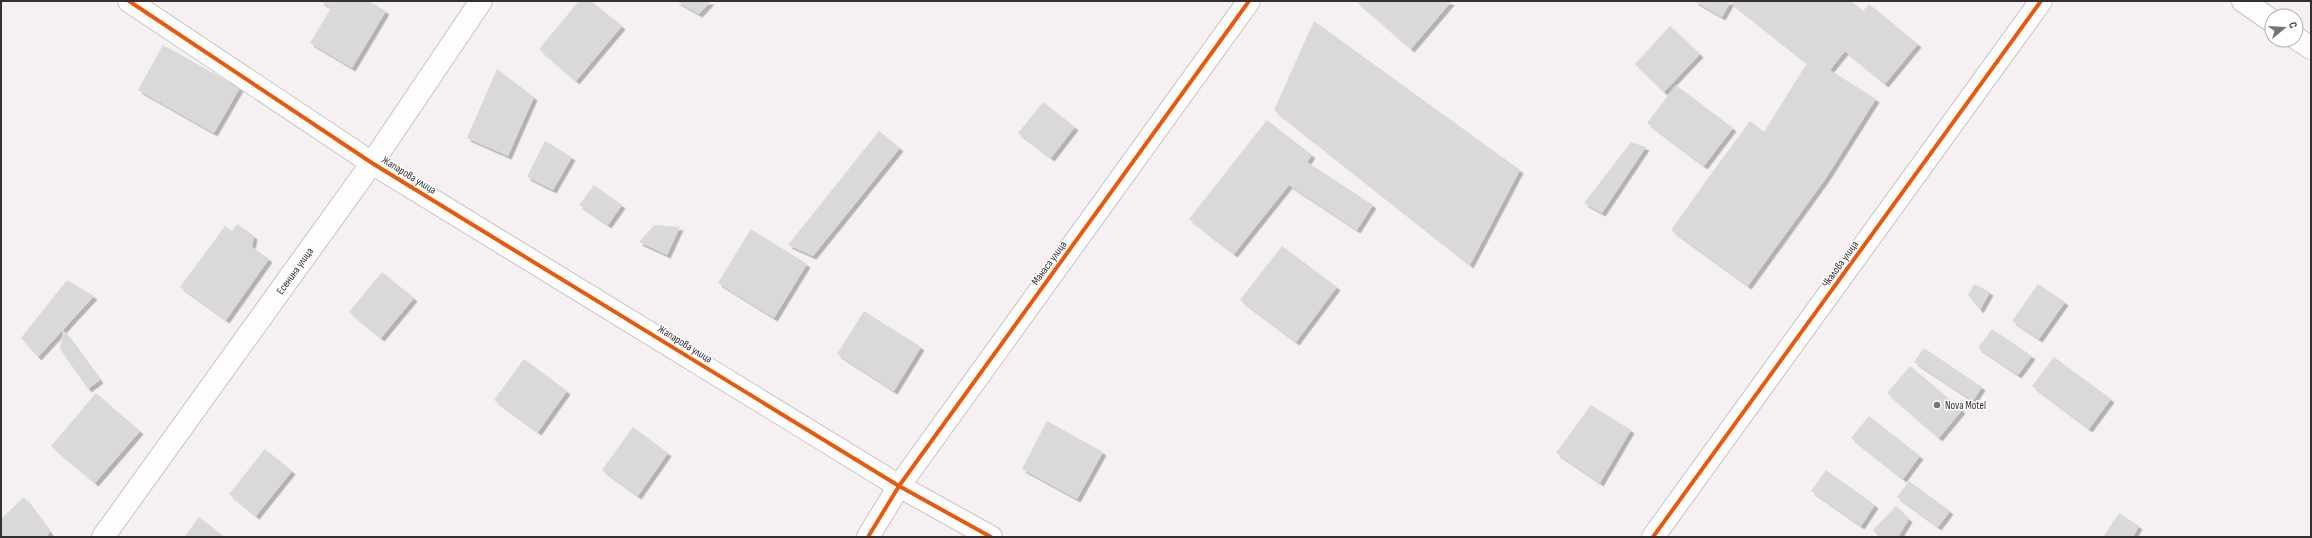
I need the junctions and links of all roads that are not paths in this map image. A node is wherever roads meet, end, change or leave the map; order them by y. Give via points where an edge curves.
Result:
1 (129, 1) edge
2 (481, 1) edge
3 (1249, 1) edge
4 (2041, 1) edge
5 (2243, 1) edge
6 (2264, 15) edge
7 (372, 163) junction
8 (899, 486) junction
9 (103, 537) edge
10 (868, 537) edge
11 (991, 537) edge
12 (1653, 537) edge

1 - 7 street, Жапарова улица
2 - 7 street, Есенина улица
3 - 8 street, Манаса улица
4 - 12 street, Чкалова улица
5 - 6 street
7 - 8 street, Жапарова улица
7 - 9 street, Есенина улица
8 - 10 street, Манаса улица
8 - 11 street, Жапарова улица

